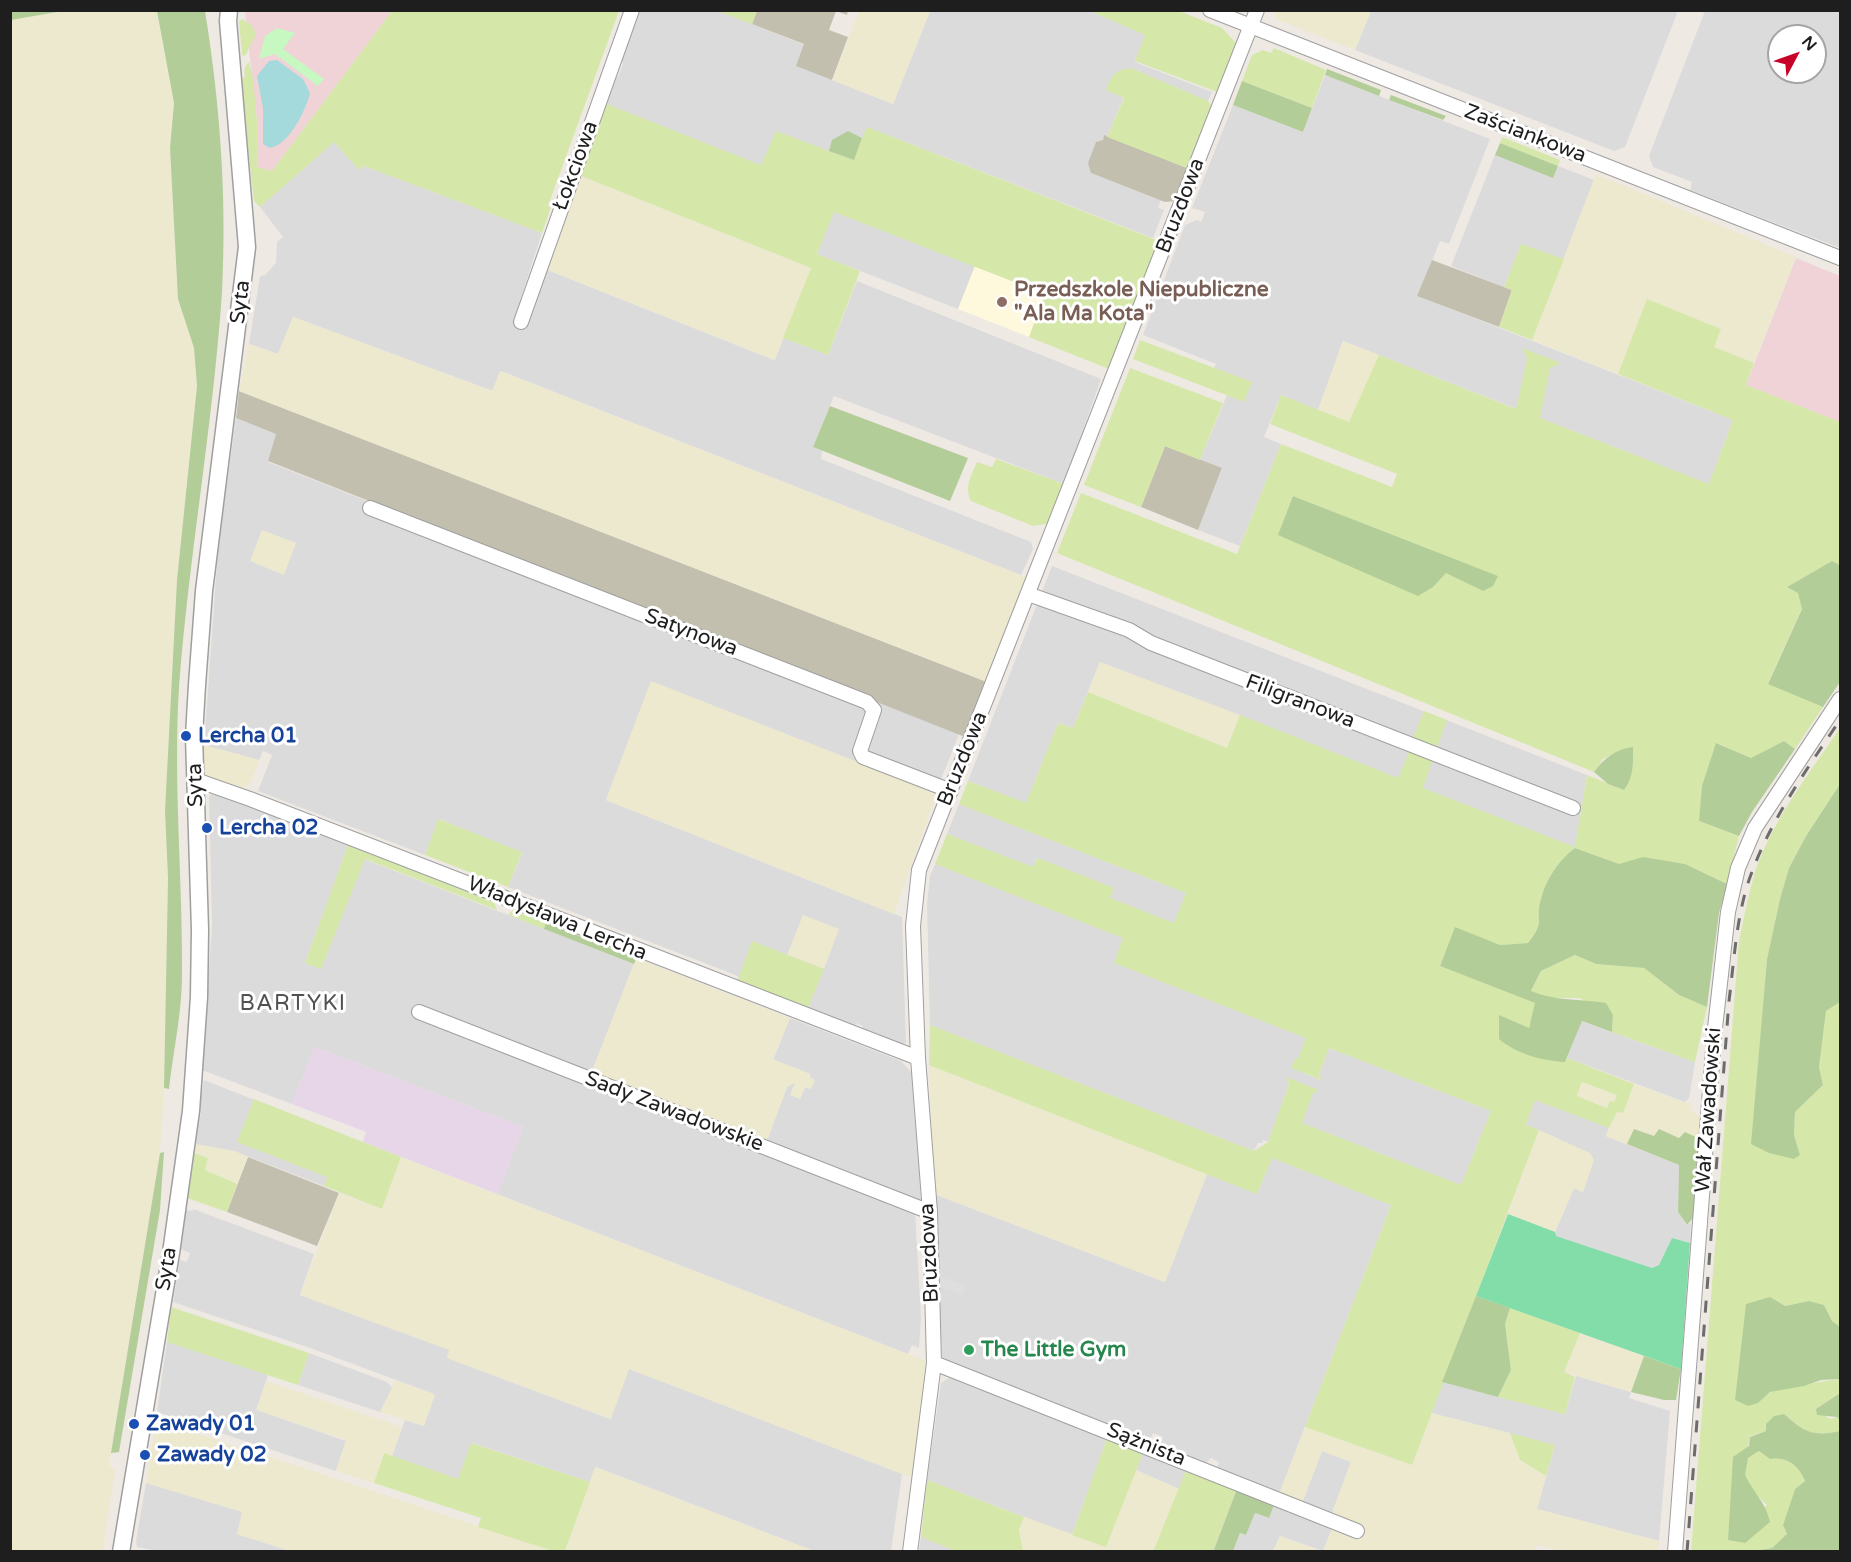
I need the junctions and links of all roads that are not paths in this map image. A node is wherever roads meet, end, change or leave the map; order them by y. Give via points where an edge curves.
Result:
1 (632, 10) edge
2 (1210, 10) edge
3 (1257, 10) edge
4 (228, 13) edge
5 (1250, 26) junction
6 (1840, 258) edge
7 (521, 322) dead end
8 (370, 508) dead end
9 (1028, 594) junction
10 (1840, 699) edge
11 (196, 780) junction
12 (951, 791) junction
13 (1573, 808) dead end
14 (419, 1012) dead end
15 (918, 1058) junction
16 (930, 1212) junction
17 (934, 1363) junction
18 (1357, 1531) dead end
19 (121, 1551) edge
20 (910, 1551) edge
21 (1675, 1551) edge

1 - 7 street, Łokciowa
2 - 5 street, Zaściankowa
3 - 5 street, Bruzdowa
4 - 11 street, Syta via 247,247 204,591 195,724
5 - 6 street, Zaściankowa via 1629,170
5 - 9 street, Bruzdowa
8 - 12 street, Satynowa via 867,702 874,710 860,751 863,757
9 - 12 street, Bruzdowa
9 - 13 street, Filigranowa via 1129,630 1151,643
10 - 21 street, Wał Zawadowski via 1755,828 1738,868 1726,922
11 - 15 street, Władysława Lercha
11 - 19 street, Syta via 200,941 191,1112
12 - 15 street, Bruzdowa via 916,884 913,926
14 - 16 street, Sady Zawadowskie
15 - 16 street, Bruzdowa
16 - 17 street, Bruzdowa
17 - 18 street, Sążnista
17 - 20 street, Bruzdowa

